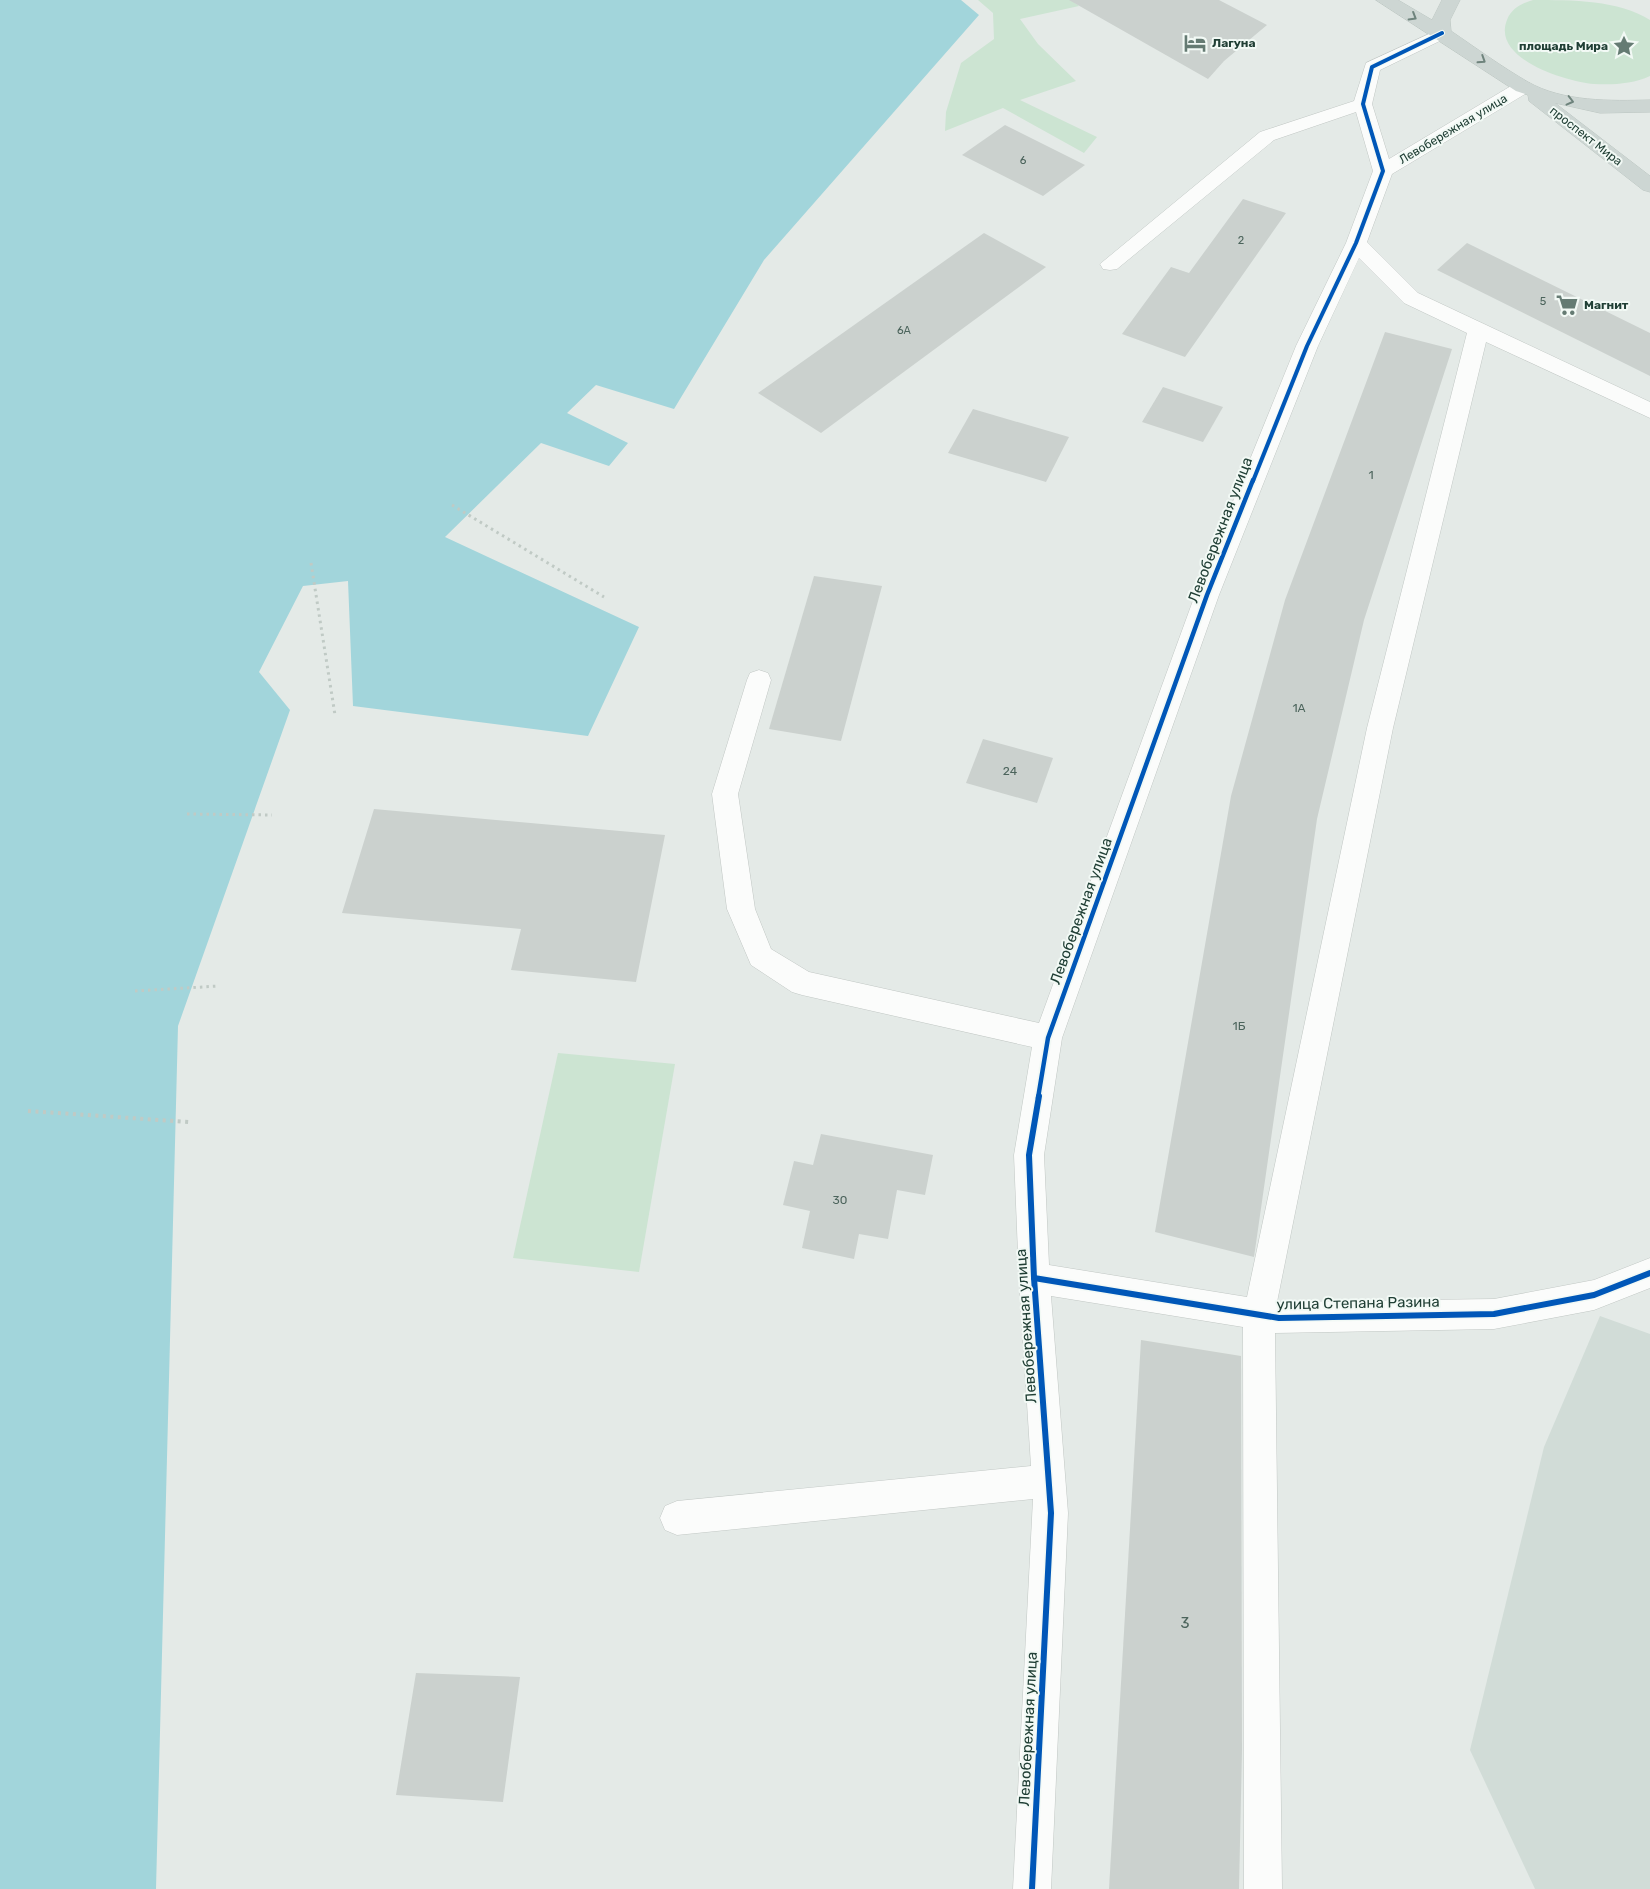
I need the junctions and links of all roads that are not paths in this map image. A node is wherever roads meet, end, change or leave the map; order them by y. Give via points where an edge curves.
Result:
1 (1385, 0) edge
2 (1451, 0) edge
3 (1442, 33) junction
4 (1523, 87) junction
5 (1363, 104) junction
6 (1650, 106) edge
7 (1383, 171) junction
8 (1650, 186) edge
9 (1356, 243) junction
10 (1110, 264) dead end
11 (1478, 330) junction
12 (1650, 411) edge
13 (759, 680) dead end
14 (1048, 1038) junction
15 (1650, 1273) edge
16 (1034, 1278) junction
17 (1259, 1315) junction
18 (1049, 1481) junction
19 (677, 1518) dead end
20 (1032, 1889) edge
21 (1263, 1889) edge

1 -> 3 main road
2 - 3 main road via 1441,20
3 -> 4 main road
3 - 5 street via 1372,67
4 -> 6 main road via 1600,107
4 - 7 street, Левобережная улица
4 - 8 main road, проспект Мира
5 - 7 street, Левобережная улица
5 - 10 street via 1267,136
7 - 9 street, Левобережная улица
9 - 11 street via 1411,298
9 - 14 street, Левобережная улица via 1307,346 1207,595
11 - 12 street
11 - 17 street via 1380,728
13 - 14 street via 725,794 741,909 760,957 802,983
14 - 16 street, Левобережная улица via 1029,1155
15 - 17 street, улица Степана Разина via 1594,1295 1494,1314 1279,1318
16 - 17 street, улица Степана Разина
16 - 18 street, Левобережная улица
17 - 21 street
18 - 19 street
18 - 20 street, Левобережная улица via 1051,1513

